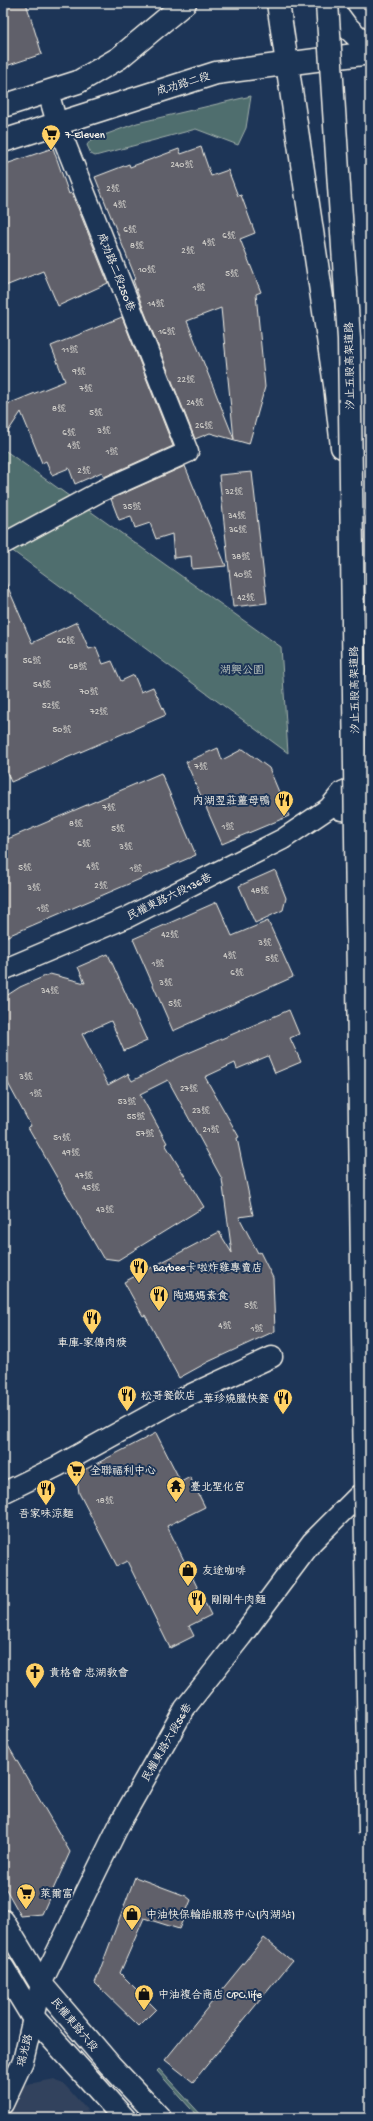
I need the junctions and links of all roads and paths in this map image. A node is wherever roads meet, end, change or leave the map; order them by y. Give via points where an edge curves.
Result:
1 (185, 3) edge
2 (278, 3) edge
3 (328, 3) edge
4 (370, 49) edge
5 (370, 54) edge
6 (286, 63) junction
7 (48, 92) junction
8 (3, 106) edge
9 (57, 123) junction
10 (3, 140) edge
11 (3, 544) edge
12 (370, 688) edge
13 (370, 780) edge
14 (370, 802) edge
15 (329, 808) junction
16 (3, 970) edge
17 (272, 1357) dead end
18 (370, 1484) edge
19 (3, 1493) edge
20 (370, 1834) edge
21 (3, 1921) edge
22 (3, 1968) edge
23 (41, 1984) junction
24 (32, 2016) junction
25 (3, 2104) edge
26 (124, 2118) edge
27 (160, 2118) edge

1 - 7 main road via 119,58 78,82
2 - 6 main road
3 - 4 main road via 346,26
3 - 20 main road, 汐止五股高架道路, bridge via 349,339
5 - 6 main road, 成功路二段
6 - 9 main road, 成功路二段 via 216,73
6 - 12 main road via 335,385
7 - 8 main road
7 - 9 street, 成功路二段250巷
9 - 10 main road, 成功路二段
9 - 11 street, 成功路二段250巷 via 188,452 83,500
13 - 15 street, 民權東路六段136巷 via 342,792
14 - 15 street via 347,811
15 - 16 street, 民權東路六段136巷 via 283,839 128,917
17 - 19 street via 170,1404 58,1466
18 - 23 street, 民權東路六段56巷 via 312,1542 184,1708 120,1823
21 - 23 main road, 民權東路六段
22 - 24 main road
23 - 24 street, 民權東路六段56巷
23 - 27 main road, 民權東路六段 via 110,2065
24 - 25 street, 瑞光路 via 23,2061
24 - 26 main road

